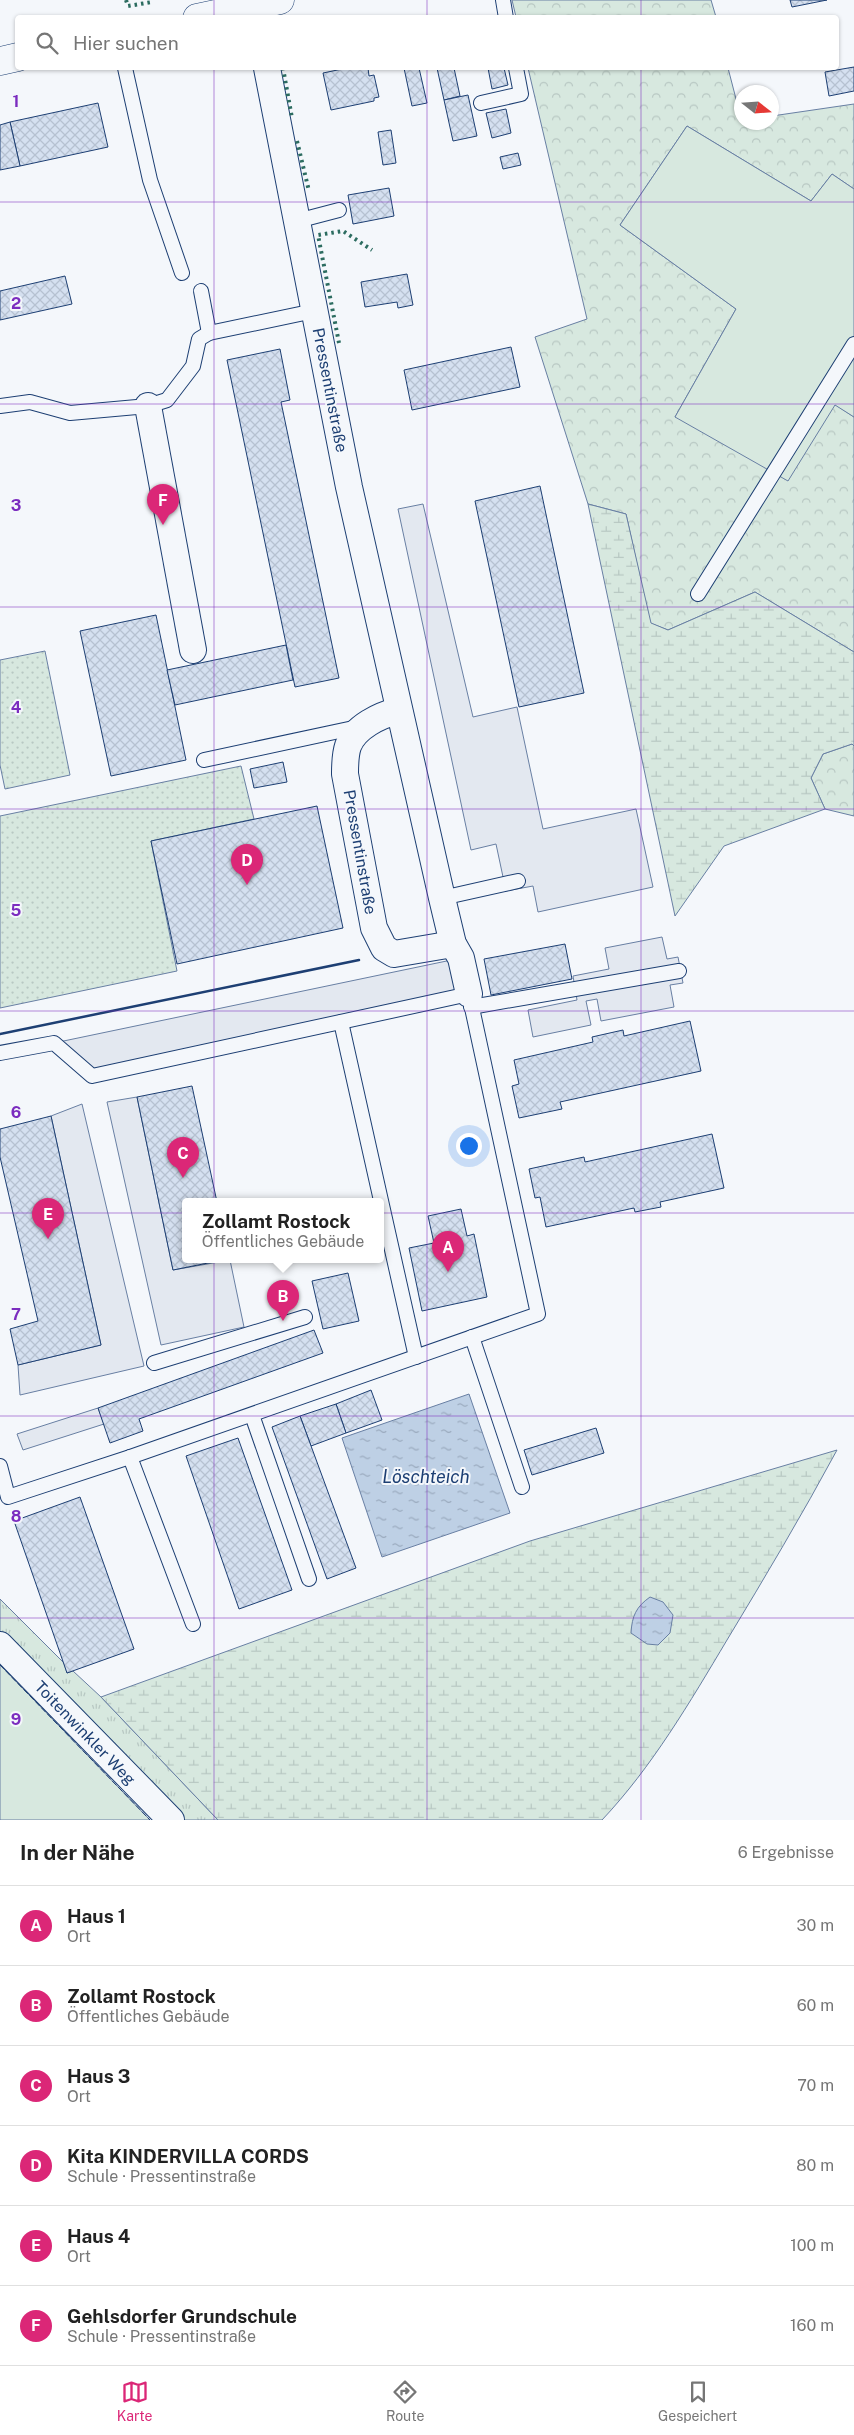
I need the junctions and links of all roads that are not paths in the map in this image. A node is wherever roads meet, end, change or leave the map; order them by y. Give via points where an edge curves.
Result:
1 (503, 0) edge
2 (263, 8) edge
3 (217, 15) edge
4 (506, 15) edge
5 (15, 58) edge
6 (0, 61) edge
7 (125, 70) edge
8 (267, 70) edge
9 (516, 70) edge
10 (481, 103) dead end
11 (339, 210) dead end
12 (296, 221) junction
13 (182, 274) dead end
14 (201, 291) dead end
15 (314, 312) junction
16 (209, 333) junction
17 (854, 344) edge
18 (0, 406) edge
19 (148, 406) junction
20 (698, 594) dead end
21 (193, 650) dead end
22 (398, 710) junction
23 (364, 726) junction
24 (204, 760) dead end
25 (518, 881) dead end
26 (442, 898) junction
27 (453, 944) junction
28 (679, 971) dead end
29 (470, 1001) junction
30 (341, 1022) junction
31 (0, 1053) edge
32 (380, 1198) edge
33 (384, 1214) edge
34 (305, 1317) dead end
35 (472, 1337) junction
36 (416, 1357) junction
37 (154, 1363) dead end
38 (252, 1415) junction
39 (130, 1457) junction
40 (0, 1466) edge
41 (522, 1487) dead end
42 (309, 1579) dead end
43 (193, 1624) dead end
44 (0, 1645) edge
45 (171, 1820) edge

1 - 4 lane
2 - 3 street
5 - 6 street
7 - 13 lane via 150,180
8 - 12 street, Pressentinstraße
9 - 10 lane via 521,94
11 - 12 lane
12 - 15 street, Pressentinstraße
14 - 16 lane
15 - 16 lane
15 - 22 street, Pressentinstraße
16 - 19 lane via 199,339 193,366 168,400
17 - 20 lane
18 - 19 lane via 30,402 70,413
19 - 21 street
22 - 23 street, Pressentinstraße
22 - 26 street, Pressentinstraße
23 - 24 lane
23 - 27 street, Pressentinstraße via 348,745 345,774 374,928 384,948 394,954
25 - 26 lane
26 - 27 street, Pressentinstraße
27 - 29 street, Pressentinstraße via 461,958
28 - 29 lane
29 - 30 lane
29 - 35 lane via 538,1314
30 - 31 lane via 92,1076 54,1044
30 - 32 lane
33 - 36 lane
34 - 37 lane
35 - 36 lane
35 - 41 lane
36 - 38 lane
38 - 39 lane
38 - 42 lane
39 - 40 lane via 8,1497
39 - 43 lane
44 - 45 street, Toitenwinkler Weg

